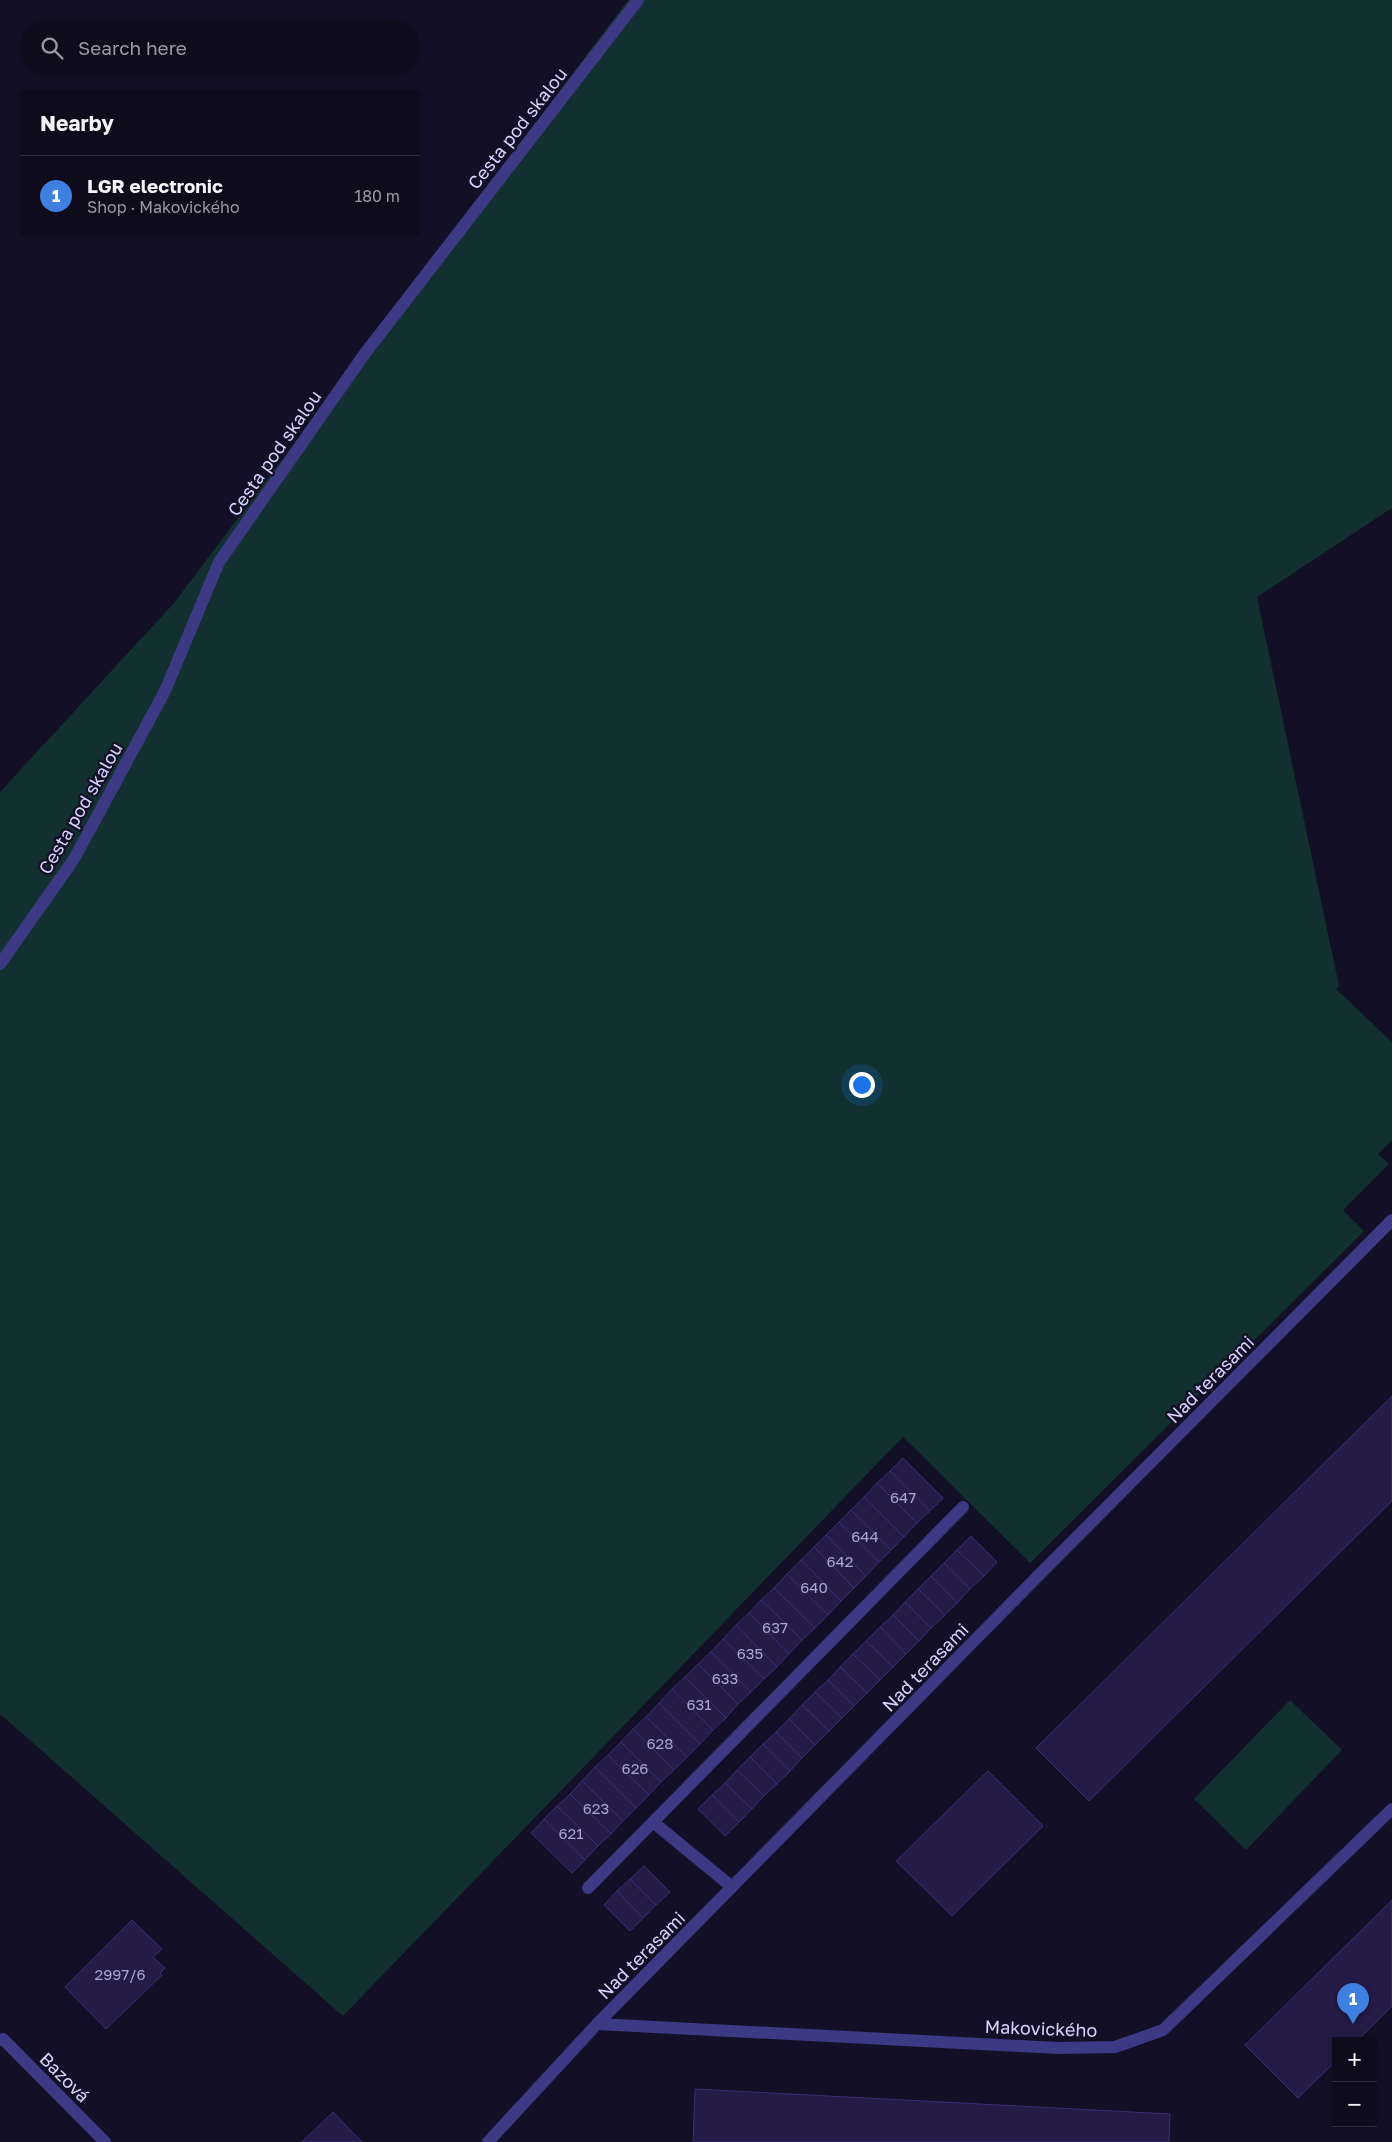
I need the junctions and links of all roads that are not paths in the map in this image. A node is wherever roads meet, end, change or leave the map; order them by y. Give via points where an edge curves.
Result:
1 (638, 0) edge
2 (0, 964) edge
3 (1392, 1220) edge
4 (963, 1507) dead end
5 (1392, 1809) edge
6 (652, 1822) junction
7 (732, 1887) junction
8 (588, 1888) dead end
9 (597, 2024) junction
10 (0, 2040) edge
11 (105, 2142) edge
12 (488, 2142) edge

1 - 2 street, Cesta pod skalou via 363,356 219,562 165,690 74,860
3 - 7 street, Nad terasami
4 - 6 street
5 - 9 street, Makovického via 1163,2030 1115,2047 1058,2048
6 - 7 street
6 - 8 street
7 - 9 street, Nad terasami
9 - 12 street, Nad terasami
10 - 11 street, Bazová via 3,2039

